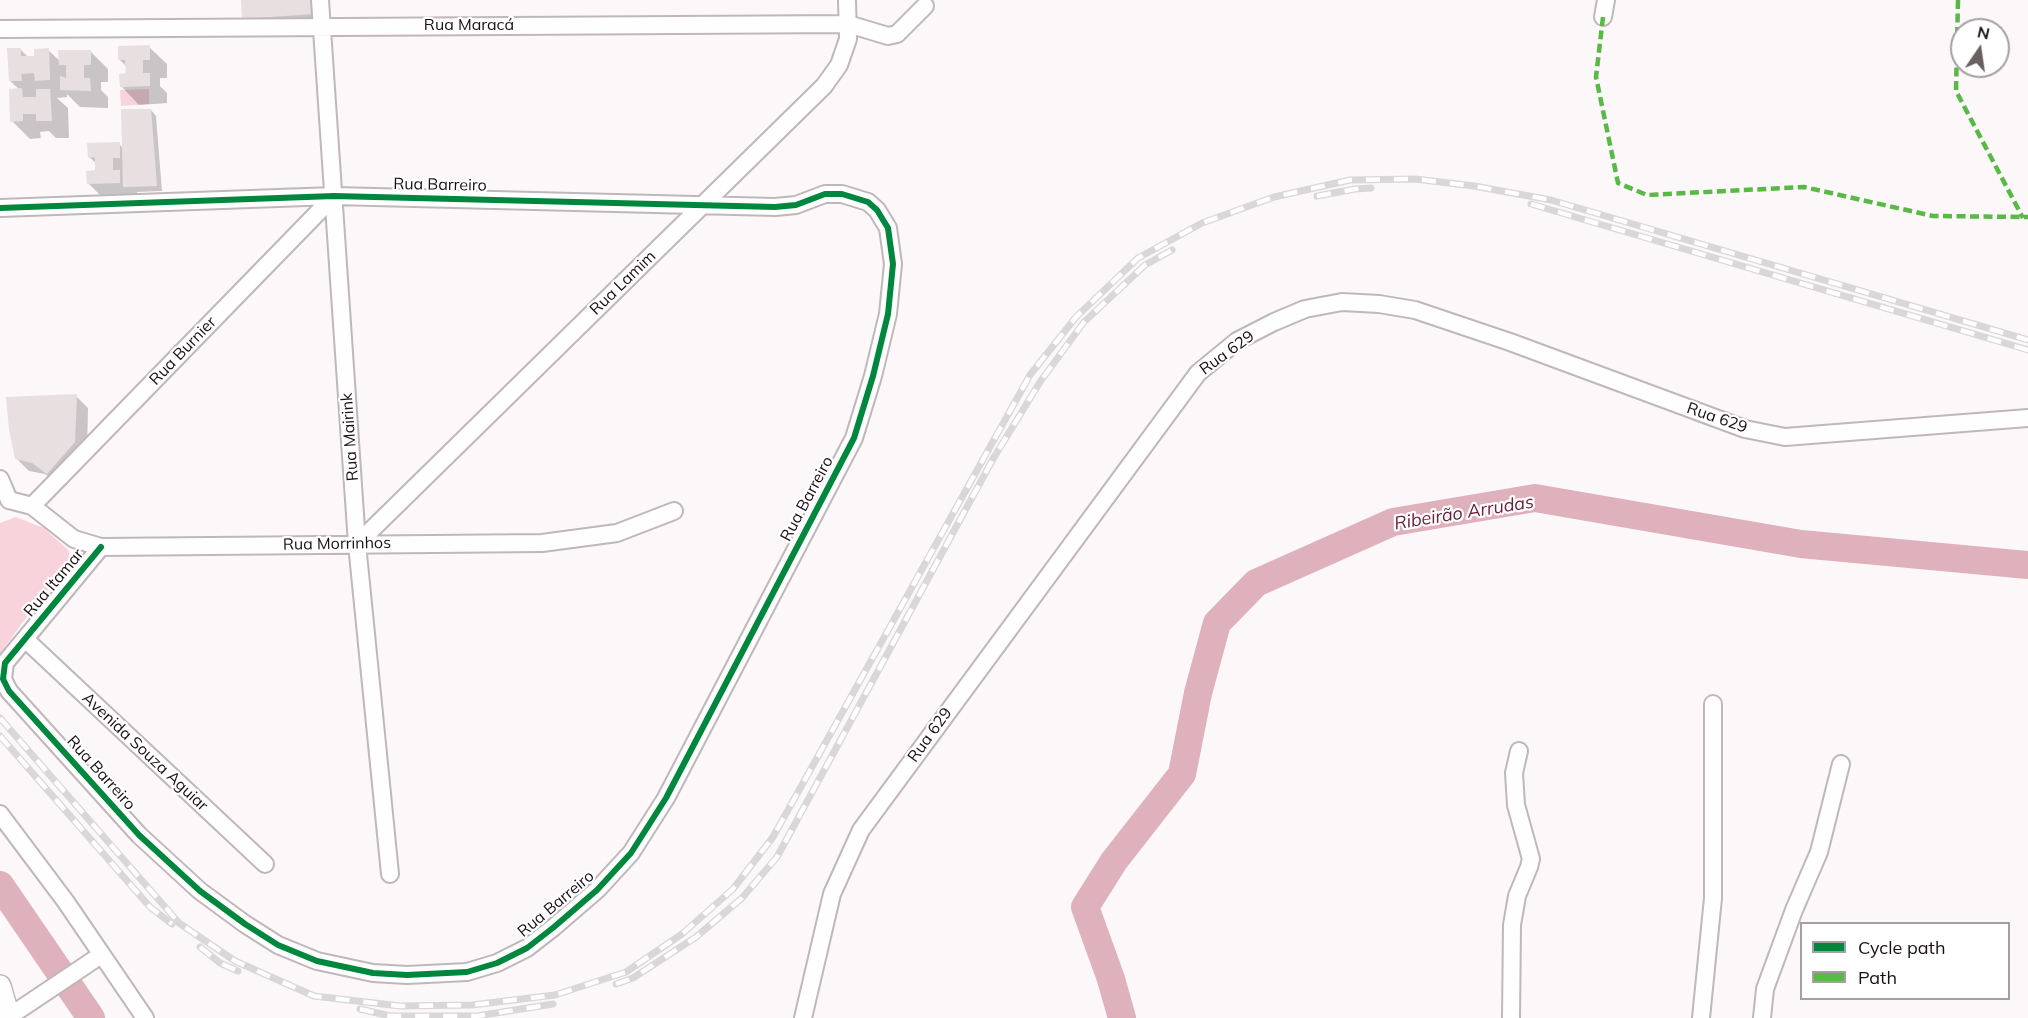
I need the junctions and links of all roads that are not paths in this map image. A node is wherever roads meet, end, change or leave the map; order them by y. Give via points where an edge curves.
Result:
1 (320, 0) edge
2 (847, 0) edge
3 (1606, 0) edge
4 (925, 6) dead end
5 (1604, 17) dead end
6 (848, 24) junction
7 (322, 26) junction
8 (0, 29) edge
9 (334, 196) junction
10 (702, 205) junction
11 (0, 208) edge
12 (2028, 418) edge
13 (0, 479) edge
14 (4, 501) edge
15 (32, 506) junction
16 (674, 511) dead end
17 (357, 544) junction
18 (101, 547) junction
19 (25, 639) junction
20 (5, 663) joint
21 (1713, 704) dead end
22 (1519, 751) dead end
23 (1841, 764) dead end
24 (0, 814) edge
25 (265, 864) dead end
26 (390, 874) dead end
27 (98, 958) junction
28 (0, 986) edge
29 (6, 1017) edge
30 (145, 1018) edge
31 (803, 1018) edge
32 (1511, 1018) edge
33 (1701, 1018) edge
34 (1762, 1018) edge

1 - 7 street, Rua Mairink
2 - 6 street, Rua Lamim
3 - 5 street
4 - 6 street, Rua Maracá via 897,34 888,36
6 - 7 street, Rua Maracá
6 - 10 street, Rua Lamim via 848,39 839,65 824,86
7 - 8 street, Rua Maracá
7 - 9 street, Rua Mairink
9 - 10 street, Rua Barreiro
9 - 11 street, Rua Barreiro
9 - 15 street, Rua Burnier
9 - 17 street, Rua Mairink
10 - 17 street, Rua Lamim
10 - 20 street, Rua Barreiro via 775,207 842,194 868,202 877,210 888,228 893,264 873,376 854,438 666,798 631,853 597,890 526,948 467,972 407,975 373,973 317,961 278,945 200,891 139,836 9,691 3,679
12 - 31 street, Rua 629 via 1785,437 1745,429 1415,310 1342,302 1305,309 1274,322 1237,341 1198,373 861,830 832,894
13 - 14 street
14 - 15 street, Rua Morrinhos
15 - 18 street, Rua Morrinhos via 74,539
16 - 17 street, Rua Morrinhos via 616,534 542,543
17 - 18 street, Rua Morrinhos
17 - 26 street, Rua Mairink
18 - 19 street, Rua Itamar
19 - 20 street, Rua Itamar
19 - 25 street, Avenida Souza Aguiar
21 - 33 street via 1713,886
22 - 32 street via 1514,773 1516,805 1531,859 1517,896 1512,925
23 - 34 street via 1820,852 1765,989
24 - 27 street via 66,902
27 - 29 street
27 - 30 street
28 - 29 main road

